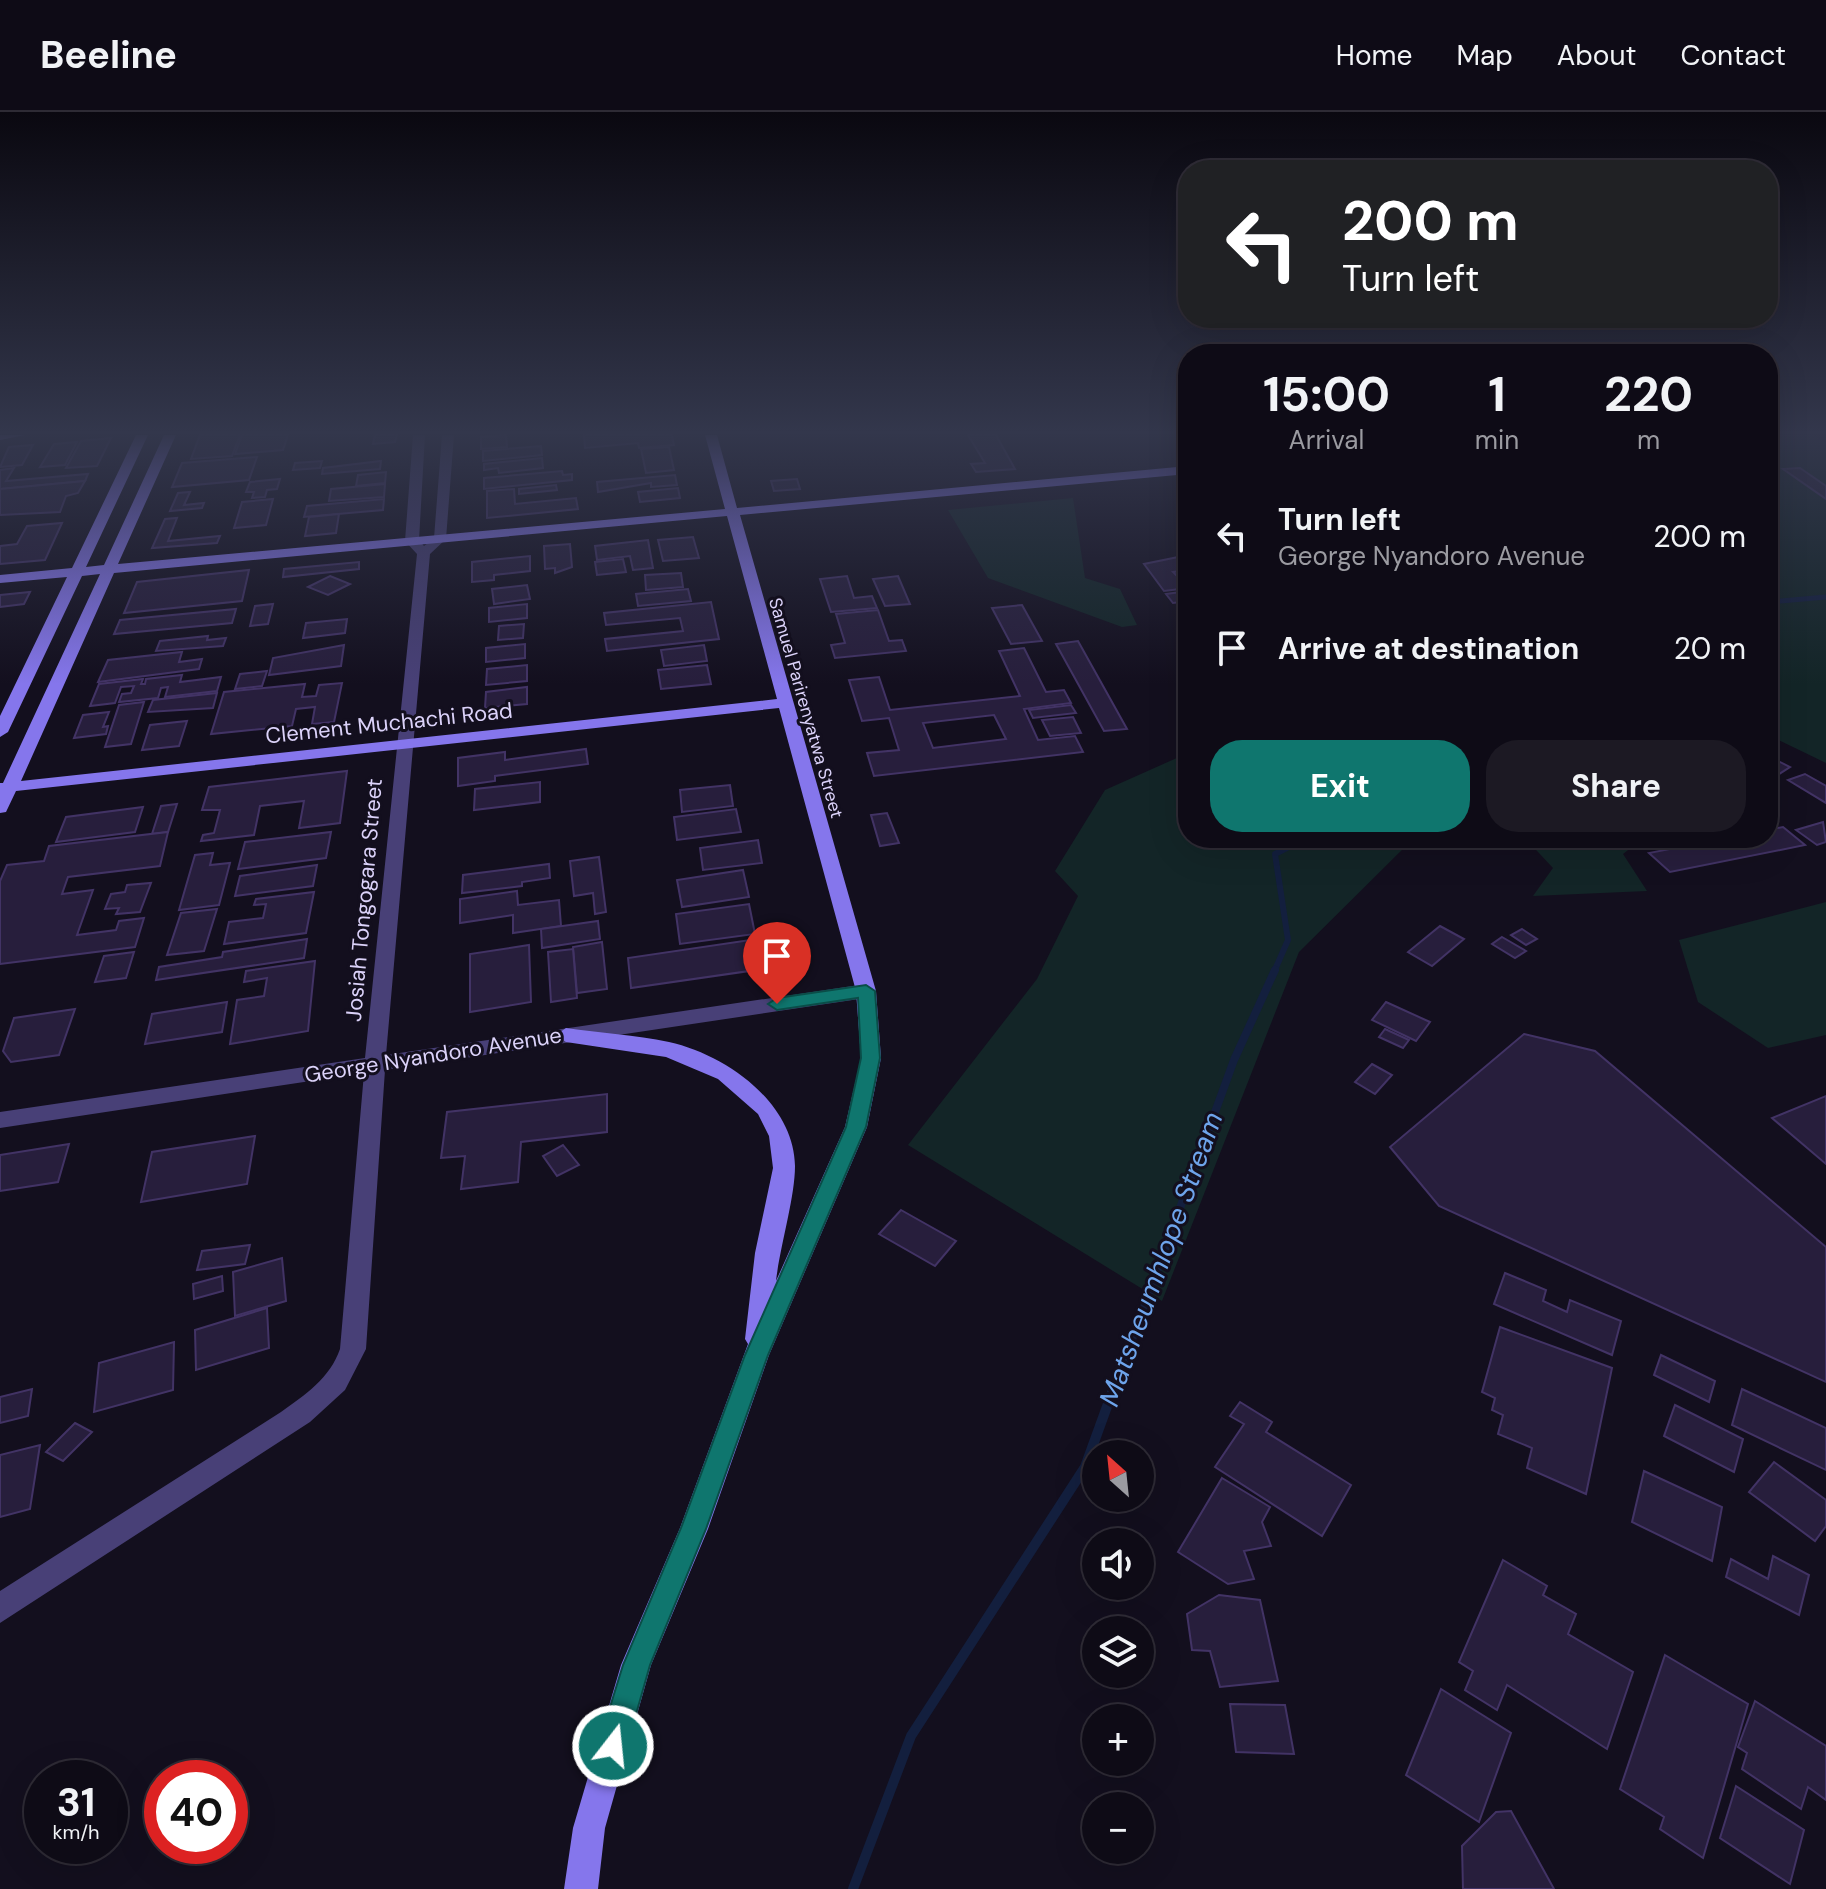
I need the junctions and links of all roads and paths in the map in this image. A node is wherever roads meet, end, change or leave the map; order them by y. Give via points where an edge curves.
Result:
1 (101, 518) edge
2 (132, 518) edge
3 (418, 518) edge
4 (442, 518) edge
5 (676, 518) edge
6 (732, 518) edge
7 (440, 539) junction
8 (418, 547) junction
9 (108, 569) junction
10 (75, 572) junction
11 (0, 579) edge
12 (783, 703) junction
13 (0, 732) edge
14 (402, 743) junction
15 (5, 787) edge
16 (0, 808) edge
17 (866, 991) junction
18 (566, 1035) junction
19 (373, 1065) junction
20 (0, 1120) edge
21 (756, 1355) junction
22 (0, 1608) edge
23 (581, 1889) edge

1 - 10 main road
2 - 9 main road
3 - 8 street, Josiah Tongogara Street
4 - 7 street
5 - 7 main road
6 - 12 main road, Samuel Parirenyatwa Street
7 - 8 main road
8 - 9 main road
8 - 14 street, Josiah Tongogara Street
9 - 10 main road
9 - 15 main road
10 - 11 main road
10 - 13 main road
12 - 14 main road, Clement Muchachi Road
12 - 17 main road, Samuel Parirenyatwa Street
14 - 15 main road, Clement Muchachi Road
14 - 19 street, Josiah Tongogara Street
15 - 16 main road
17 - 18 street, George Nyandoro Avenue
17 - 21 main road, Samuel Parirenyatwa Street via 871,1058 856,1127
18 - 19 street, George Nyandoro Avenue
18 - 21 main road via 670,1050 725,1074 766,1109 780,1136 784,1168 767,1253
19 - 20 street, George Nyandoro Avenue
19 - 22 street, Josiah Tongogara Street via 353,1349 346,1372 302,1413
21 - 23 main road via 694,1529 636,1665 589,1828

